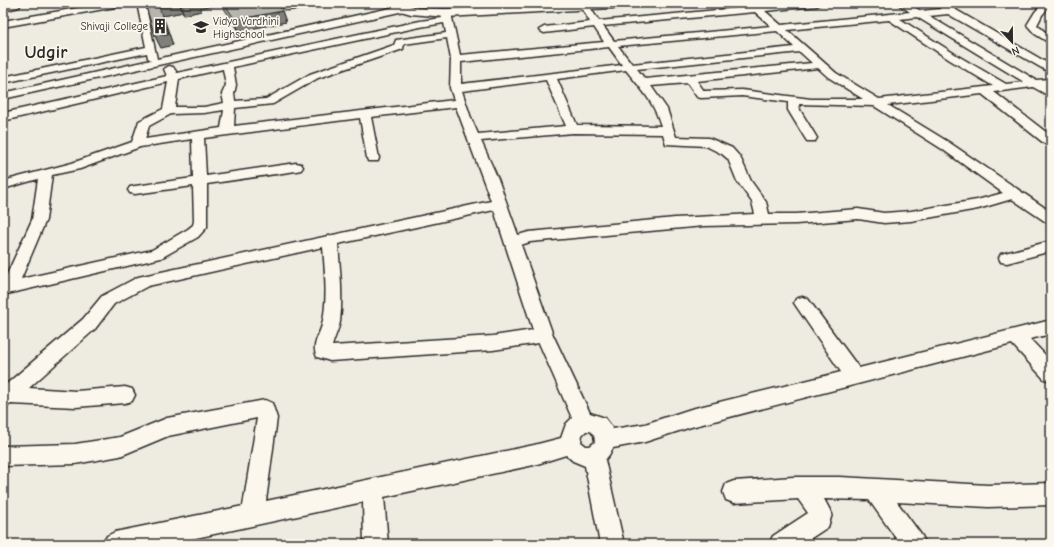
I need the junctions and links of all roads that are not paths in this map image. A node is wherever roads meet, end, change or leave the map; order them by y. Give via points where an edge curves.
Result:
1 (121, 3) edge
2 (141, 3) edge
3 (284, 3) edge
4 (320, 3) edge
5 (392, 3) edge
6 (630, 3) edge
7 (816, 3) edge
8 (902, 3) edge
9 (938, 3) edge
10 (1048, 3) edge
11 (546, 4) edge
12 (582, 4) edge
13 (16, 6) dead end
14 (404, 6) edge
15 (755, 6) edge
16 (3, 8) edge
17 (950, 11) junction
18 (1038, 13) junction
19 (920, 14) junction
20 (890, 16) junction
21 (1051, 18) edge
22 (448, 22) junction
23 (3, 24) edge
24 (596, 24) junction
25 (778, 28) junction
26 (544, 30) dead end
27 (1051, 41) edge
28 (612, 44) junction
29 (151, 49) junction
30 (803, 49) junction
31 (1022, 51) junction
32 (988, 55) junction
33 (954, 58) junction
34 (456, 59) junction
35 (165, 60) junction
36 (154, 63) junction
37 (228, 65) junction
38 (821, 65) junction
39 (629, 67) junction
40 (1051, 69) edge
41 (174, 78) junction
42 (690, 79) junction
43 (3, 80) edge
44 (552, 81) junction
45 (642, 82) junction
46 (1051, 82) edge
47 (1034, 83) junction
48 (1003, 87) junction
49 (984, 90) junction
50 (1051, 94) edge
51 (3, 96) edge
52 (458, 96) junction
53 (793, 100) junction
54 (875, 103) junction
55 (230, 105) junction
56 (169, 111) junction
57 (365, 114) junction
58 (3, 117) edge
59 (573, 129) junction
60 (227, 130) junction
61 (668, 130) junction
62 (198, 134) junction
63 (475, 138) junction
64 (811, 138) dead end
65 (1049, 141) dead end
66 (138, 144) junction
67 (373, 158) dead end
68 (296, 167) dead end
69 (46, 173) junction
70 (200, 180) junction
71 (3, 185) edge
72 (135, 190) dead end
73 (1014, 194) junction
74 (499, 204) junction
75 (763, 219) junction
76 (1051, 220) edge
77 (330, 240) junction
78 (513, 242) junction
79 (1051, 246) edge
80 (156, 254) junction
81 (1007, 258) dead end
82 (144, 281) junction
83 (6, 289) edge
84 (802, 303) dead end
85 (1051, 327) edge
86 (544, 335) junction
87 (1016, 336) junction
88 (1051, 373) edge
89 (855, 377) junction
90 (125, 395) dead end
91 (5, 397) edge
92 (584, 422) junction
93 (572, 444) junction
94 (600, 447) junction
95 (3, 456) edge
96 (804, 488) junction
97 (373, 490) junction
98 (876, 491) junction
99 (734, 492) dead end
100 (1051, 494) edge
101 (253, 515) junction
102 (116, 544) edge
103 (376, 544) edge
104 (612, 544) edge
105 (781, 544) edge
106 (914, 544) edge

1 - 23 street
2 - 29 street
3 - 4 street via 287,7
5 - 14 highway
6 - 12 highway
7 - 15 street
8 - 19 street
9 - 17 street
10 - 18 street
11 - 12 highway
11 - 14 highway via 452,10
12 - 22 highway
12 - 24 street
13 - 16 street
14 - 22 highway
14 - 35 street
15 - 24 street
15 - 25 street
17 - 19 street
17 - 31 street
18 - 21 street
18 - 27 street via 1032,26
19 - 20 street
19 - 32 street
20 - 25 street
20 - 33 street
22 - 34 street
22 - 37 street via 420,24
22 - 55 street via 399,42 399,47 314,76 269,102
24 - 26 street
24 - 28 street
25 - 28 street
25 - 30 street
28 - 34 street
28 - 39 street
29 - 36 street
29 - 43 street
30 - 38 street
30 - 39 street
31 - 32 street
31 - 40 street
32 - 33 street
32 - 47 street
33 - 48 street
34 - 52 street
35 - 36 street
35 - 41 street
36 - 51 street
37 - 41 street
37 - 55 street
38 - 42 street
38 - 54 street
39 - 44 street
39 - 45 street
41 - 56 street
41 - 58 street
42 - 45 street
42 - 53 street via 701,95 742,93
44 - 52 street
44 - 59 street
45 - 61 street via 656,99
46 - 47 street
47 - 48 street
47 - 50 street
48 - 49 street
49 - 54 street
49 - 65 street
52 - 57 street
52 - 63 street
53 - 54 street
53 - 64 street via 794,110
54 - 73 street via 946,146
55 - 56 street via 204,110
55 - 60 street
56 - 66 street via 143,124
57 - 60 street
57 - 67 street
59 - 61 street
59 - 63 street
60 - 62 street
61 - 75 street via 670,141 709,142 734,157 744,181 759,202
62 - 66 street
62 - 70 street
63 - 74 street
66 - 69 street via 76,166
68 - 70 street
69 - 71 street
69 - 83 street via 39,220
70 - 72 street
70 - 80 street via 200,227
73 - 75 street via 978,204 911,216 884,218 858,214
73 - 76 street
74 - 77 street
74 - 78 street
75 - 78 street via 644,225 529,237
77 - 82 street
77 - 86 street via 333,285 331,323 322,352 330,354 492,343
78 - 86 street
79 - 81 street
80 - 82 street
80 - 83 street
82 - 91 street via 108,300 89,324
84 - 89 street
85 - 87 street
86 - 92 street
87 - 88 street
87 - 89 street
89 - 94 street via 691,418
90 - 91 street via 76,399
92 - 93 street via 572,431
92 - 94 street via 598,425 604,432
93 - 94 street via 578,452 588,455
93 - 97 street via 534,455
94 - 104 street
95 - 101 street via 75,454 120,446 167,428 265,409 267,418
96 - 98 street
96 - 99 street
96 - 105 street via 819,510 820,519
97 - 101 street
97 - 103 street
98 - 100 street via 988,496
98 - 106 street
101 - 102 street

